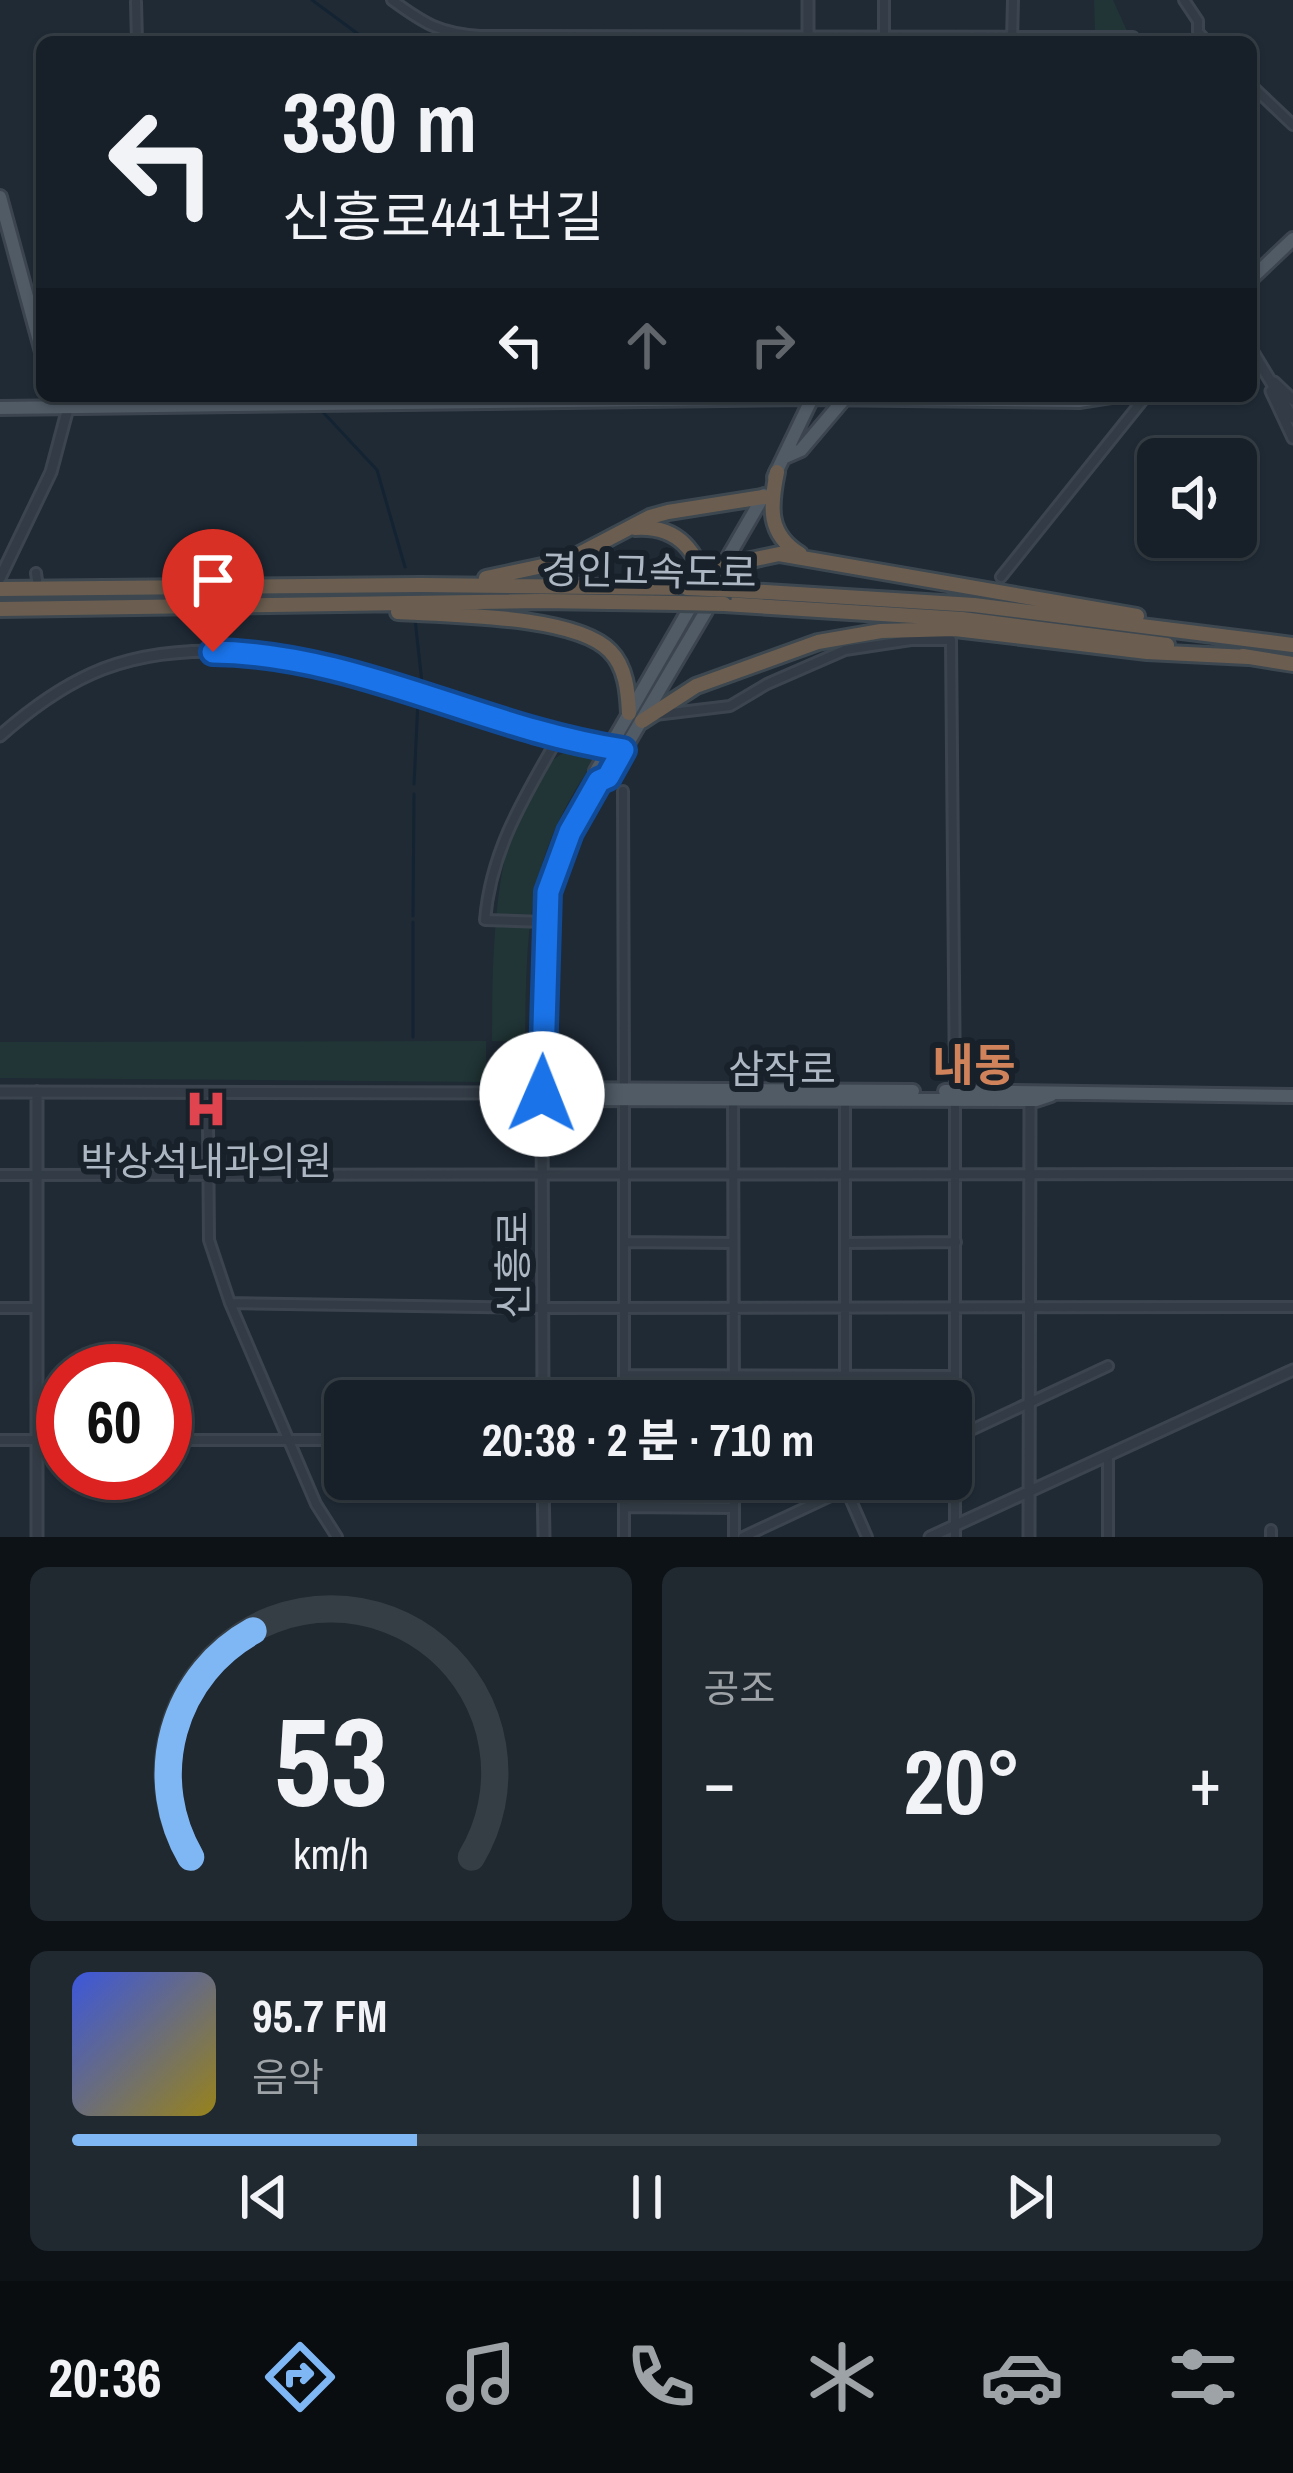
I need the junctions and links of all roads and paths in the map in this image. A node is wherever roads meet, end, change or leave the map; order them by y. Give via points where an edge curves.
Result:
1 (392, 0) edge
2 (808, 0) edge
3 (884, 0) edge
4 (1013, 0) edge
5 (1184, 0) edge
6 (136, 2) edge
7 (137, 36) edge
8 (445, 36) edge
9 (808, 36) edge
10 (884, 36) edge
11 (1012, 36) edge
12 (1202, 36) edge
13 (1257, 91) edge
14 (1293, 125) edge
15 (0, 197) edge
16 (1293, 239) edge
17 (1257, 273) edge
18 (36, 330) edge
19 (1257, 360) edge
20 (1265, 374) junction
21 (1293, 400) edge
22 (64, 402) edge
23 (810, 402) edge
24 (842, 402) edge
25 (1141, 402) edge
26 (0, 408) edge
27 (1293, 418) edge
28 (1293, 437) edge
29 (781, 465) junction
30 (763, 497) junction
31 (625, 530) junction
32 (810, 559) junction
33 (723, 566) junction
34 (1001, 577) tunnel mouth
35 (0, 578) edge
36 (422, 585) junction
37 (0, 589) edge
38 (706, 595) junction
39 (728, 597) junction
40 (309, 605) junction
41 (8, 609) edge
42 (1248, 638) junction
43 (1293, 645) edge
44 (1248, 657) junction
45 (1293, 664) edge
46 (640, 717) junction
47 (0, 736) edge
48 (560, 736) junction
49 (616, 749) junction
50 (623, 791) dead end
51 (544, 922) junction
52 (0, 1092) edge
53 (37, 1092) junction
54 (201, 1093) junction
55 (542, 1094) junction
56 (624, 1095) junction
57 (733, 1095) junction
58 (955, 1095) junction
59 (1029, 1095) junction
60 (1293, 1096) edge
61 (845, 1099) junction
62 (957, 1173) junction
63 (1030, 1173) junction
64 (542, 1174) junction
65 (844, 1174) junction
66 (1293, 1174) edge
67 (0, 1175) edge
68 (37, 1175) junction
69 (208, 1175) junction
70 (733, 1175) junction
71 (624, 1176) junction
72 (624, 1242) junction
73 (956, 1242) junction
74 (733, 1243) junction
75 (844, 1243) junction
76 (230, 1303) junction
77 (955, 1307) junction
78 (1029, 1307) junction
79 (1292, 1307) edge
80 (0, 1308) edge
81 (37, 1308) junction
82 (543, 1308) junction
83 (624, 1308) junction
84 (733, 1308) junction
85 (845, 1308) junction
86 (37, 1344) edge
87 (1108, 1366) dead end
88 (1293, 1370) edge
89 (624, 1375) junction
90 (734, 1375) junction
91 (845, 1376) junction
92 (955, 1376) junction
93 (543, 1380) edge
94 (624, 1380) edge
95 (734, 1380) edge
96 (845, 1380) edge
97 (955, 1380) edge
98 (1029, 1404) junction
99 (972, 1430) edge
100 (290, 1439) junction
101 (0, 1440) edge
102 (36, 1440) edge
103 (192, 1440) edge
104 (324, 1440) edge
105 (1108, 1456) junction
106 (1029, 1492) junction
107 (37, 1500) edge
108 (543, 1500) edge
109 (624, 1500) edge
110 (734, 1500) edge
111 (813, 1500) edge
112 (852, 1500) edge
113 (954, 1500) edge
114 (624, 1508) junction
115 (734, 1508) junction
116 (954, 1531) edge
117 (37, 1537) edge
118 (337, 1537) edge
119 (544, 1537) edge
120 (624, 1537) edge
121 (738, 1537) edge
122 (867, 1537) edge
123 (930, 1537) edge
124 (1029, 1537) edge
125 (1108, 1537) edge

1 - 8 street
2 - 9 street
3 - 10 street
4 - 11 street
5 - 12 street
6 - 7 street
13 - 14 street
15 - 18 main road
16 - 17 main road
19 - 20 street
20 - 21 street
20 - 27 street
20 - 28 street
22 - 26 main road
22 - 35 street via 51,472
23 - 29 main road, 신흥로
24 - 29 main road
25 - 34 street
29 - 30 main road, 신흥로
29 - 32 highway via 772,520 786,545
30 - 31 highway via 668,512
30 - 33 main road, 신흥로
31 - 36 highway via 540,570
31 - 38 highway via 662,530 683,541 698,559
32 - 33 highway via 766,555
32 - 42 highway
33 - 38 main road, 신흥로
36 - 37 highway, 경인고속도로 via 32,581
36 - 39 highway, 경인고속도로, bridge via 687,588
38 - 46 main road, 신흥로 via 706,611
39 - 40 highway, 경인고속도로, bridge
39 - 42 highway, 경인고속도로 via 974,605
39 - 44 highway, 경인고속도로
40 - 41 highway, 경인고속도로
40 - 46 highway via 576,630 618,660
42 - 43 highway, 경인고속도로
44 - 45 highway, 경인고속도로
44 - 46 highway via 955,629 880,631 818,642 696,686
46 - 49 main road, 신흥로
46 - 58 street via 730,706 867,644 953,638
47 - 48 street via 92,673 137,658 201,652 297,658
48 - 49 street
48 - 51 street via 501,842 485,920
49 - 51 main road, 신흥로 via 557,862
50 - 56 street
51 - 55 main road, 신흥로
52 - 53 street, 삼작로
53 - 54 street, 삼작로
53 - 68 street
54 - 55 street, 삼작로
54 - 69 street
55 - 56 main road, 삼작로
55 - 64 street, 신흥로
56 - 57 main road, 삼작로
56 - 71 street
57 - 58 main road, 삼작로
57 - 61 main road, 삼작로
57 - 70 street
58 - 59 main road, 삼작로
58 - 61 main road, 삼작로
58 - 62 street
59 - 60 main road, 삼작로
59 - 63 street
61 - 65 street
62 - 63 street
62 - 65 street
62 - 73 street
63 - 66 street
63 - 78 street
64 - 69 street
64 - 71 street
64 - 82 street, 신흥로
65 - 70 street
65 - 75 street
67 - 68 street
68 - 69 street
68 - 81 street
69 - 76 street via 209,1240
70 - 71 street
70 - 74 street
71 - 72 street
72 - 74 street
72 - 83 street
73 - 75 street
73 - 77 street
74 - 84 street
75 - 85 street
76 - 82 street
76 - 100 street
77 - 78 street
77 - 85 street
77 - 92 street
78 - 79 street
78 - 98 street
80 - 81 street
81 - 86 street
82 - 83 street
82 - 93 street, 신흥로
83 - 84 street
83 - 89 street
84 - 85 street
84 - 90 street
85 - 91 street
87 - 98 street
88 - 105 street
89 - 90 street
89 - 94 street
90 - 91 street
90 - 95 street
91 - 92 street
91 - 96 street
92 - 97 street
98 - 99 street
98 - 106 street
100 - 103 street
100 - 104 street
100 - 118 street
101 - 102 street
105 - 106 street
105 - 125 street
106 - 116 street
106 - 124 street
107 - 117 street
108 - 119 street
109 - 114 street
110 - 115 street
111 - 121 street
112 - 122 street
113 - 116 street
114 - 115 street
114 - 120 street
115 - 121 street
116 - 123 street

